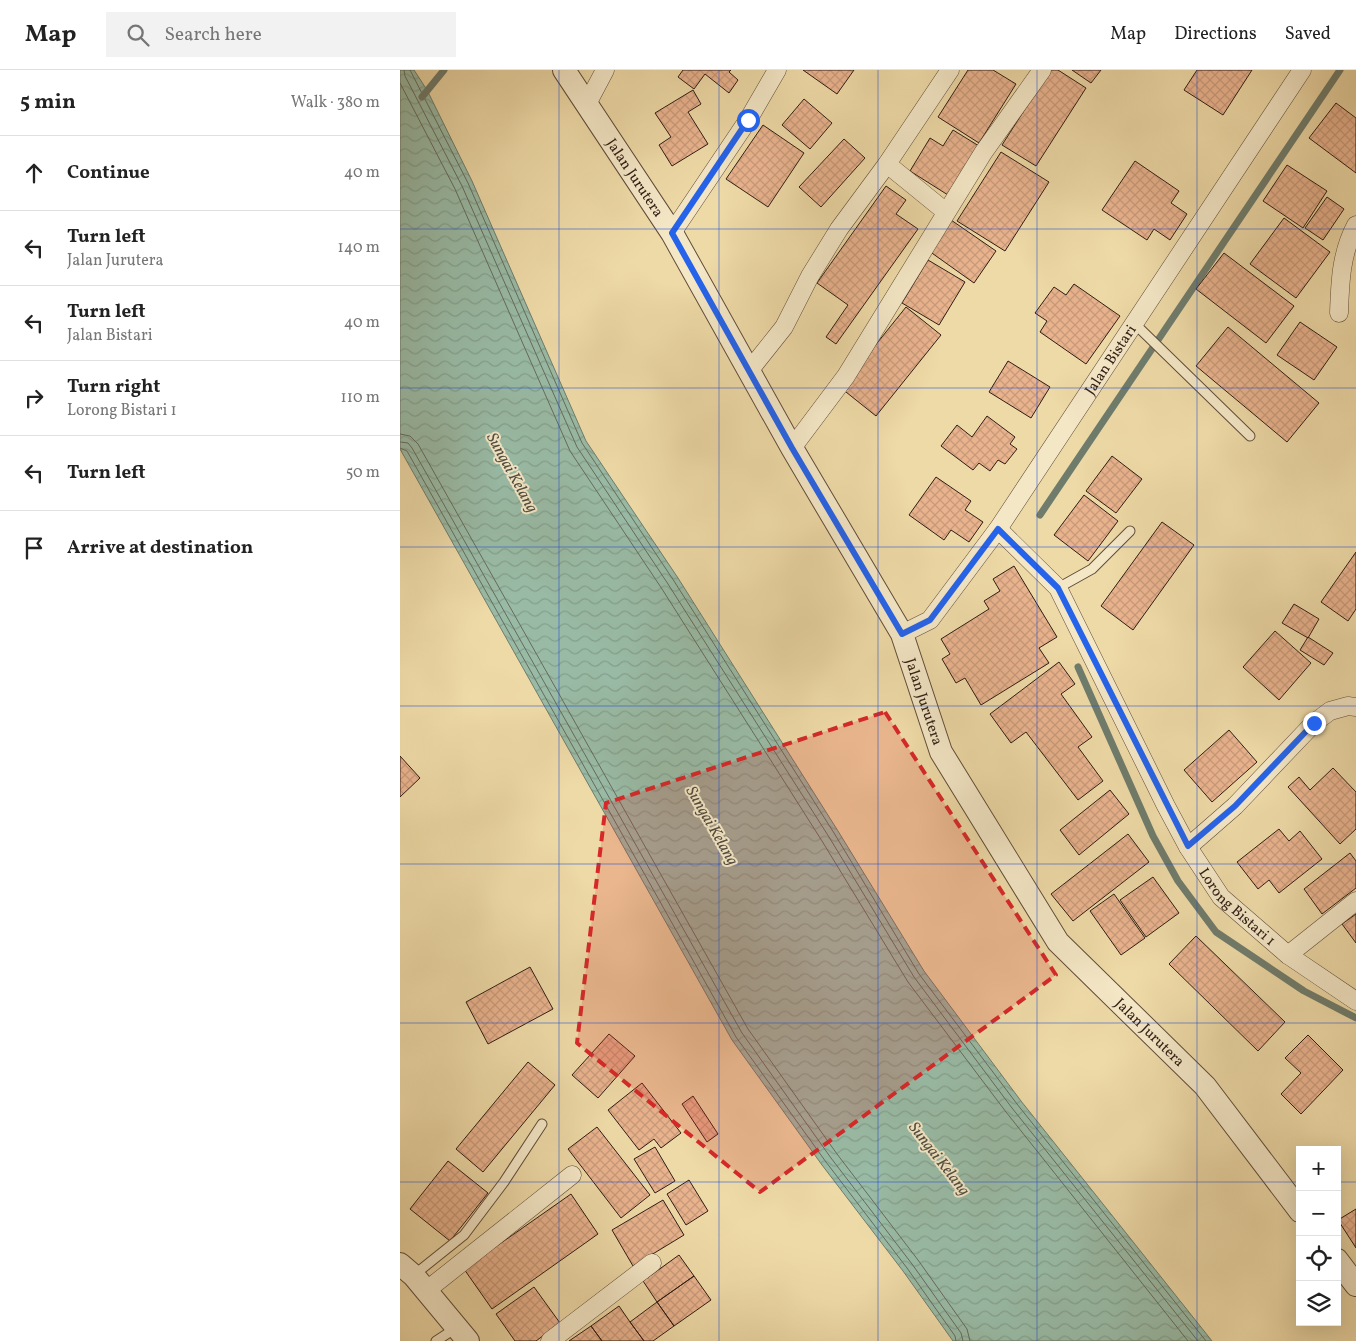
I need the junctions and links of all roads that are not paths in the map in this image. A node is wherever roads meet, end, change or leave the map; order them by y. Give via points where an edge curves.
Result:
1 (564, 70) edge
2 (605, 70) edge
3 (777, 70) edge
4 (950, 70) edge
5 (1042, 70) edge
6 (1302, 70) edge
7 (587, 104) junction
8 (887, 164) junction
9 (946, 212) junction
10 (1356, 225) edge
11 (672, 233) junction
12 (1339, 313) dead end
13 (1140, 329) junction
14 (749, 371) junction
15 (1250, 436) dead end
16 (792, 448) junction
17 (998, 529) junction
18 (1130, 532) dead end
19 (1058, 588) junction
20 (902, 634) junction
21 (1356, 707) edge
22 (1188, 846) junction
23 (1356, 901) edge
24 (1288, 955) junction
25 (1356, 1001) edge
26 (542, 1124) dead end
27 (572, 1175) dead end
28 (1296, 1206) edge
29 (652, 1263) dead end
30 (1341, 1265) edge
31 (413, 1277) edge
32 (1356, 1285) edge
33 (463, 1334) edge
34 (436, 1341) edge
35 (550, 1341) edge

1 - 7 street, Jalan Jurutera
2 - 7 street
3 - 11 street via 748,120
4 - 8 street
5 - 9 street
6 - 13 street, Jalan Bistari
7 - 11 street, Jalan Jurutera
8 - 9 street
8 - 14 street via 839,228 784,327
9 - 16 street via 846,376
10 - 12 street via 1340,270
11 - 14 street, Jalan Jurutera
13 - 15 lane
13 - 17 street, Jalan Bistari
14 - 16 street, Jalan Jurutera
16 - 20 street, Jalan Jurutera
17 - 19 street, Lorong Bistari 1
17 - 20 street, Jalan Bistari via 930,620
18 - 19 lane via 1092,569
19 - 22 street, Lorong Bistari 1
20 - 28 street, Jalan Jurutera via 941,752 1058,942 1206,1086
21 - 22 street via 1330,711 1314,723 1235,806
22 - 24 street, Lorong Bistari 1 via 1221,897
23 - 24 street
24 - 25 street, Lorong Bistari 1
26 - 31 lane via 464,1235
27 - 31 street
29 - 35 street
30 - 32 street
31 - 33 street
33 - 34 lane

